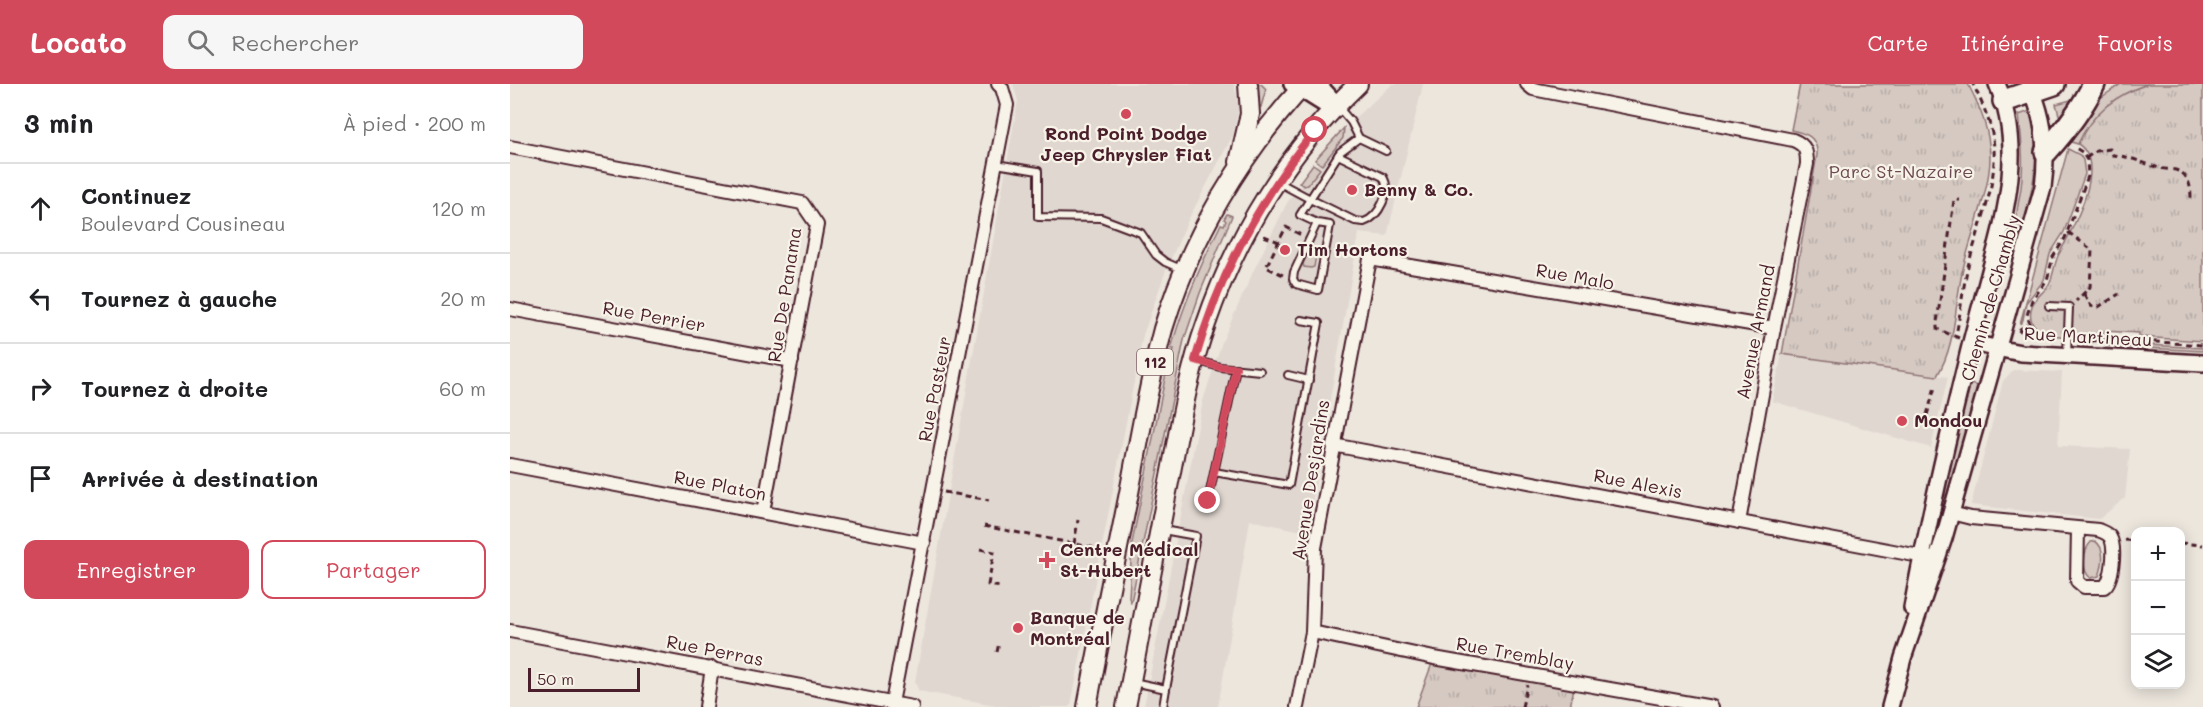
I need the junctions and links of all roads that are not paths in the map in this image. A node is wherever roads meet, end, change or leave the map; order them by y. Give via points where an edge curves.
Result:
1 (998, 84) edge
2 (1248, 84) edge
3 (1318, 84) edge
4 (1358, 84) edge
5 (1527, 84) edge
6 (2054, 84) edge
7 (2094, 84) edge
8 (1299, 86) edge
9 (2031, 87) edge
10 (2000, 92) edge
11 (1334, 107) junction
12 (1359, 138) junction
13 (510, 147) edge
14 (1386, 151) dead end
15 (2046, 152) junction
16 (1338, 155) junction
17 (996, 164) junction
18 (1237, 172) junction
19 (1277, 181) junction
20 (1310, 199) junction
21 (1317, 223) junction
22 (1370, 259) joint
23 (1185, 271) junction
24 (2049, 306) dead end
25 (510, 309) edge
26 (1301, 320) dead end
27 (1774, 328) junction
28 (1971, 343) junction
29 (1998, 349) junction
30 (2067, 356) junction
31 (1195, 360) junction
32 (792, 361) junction
33 (2203, 363) edge
34 (1236, 368) junction
35 (1260, 371) dead end
36 (1288, 375) dead end
37 (1308, 380) junction
38 (1333, 445) junction
39 (510, 465) edge
40 (1214, 472) junction
41 (1208, 501) dead end
42 (763, 512) junction
43 (1951, 513) junction
44 (1739, 522) junction
45 (2078, 529) junction
46 (1160, 530) junction
47 (924, 543) junction
48 (1929, 558) junction
49 (510, 631) edge
50 (1312, 632) junction
51 (712, 668) junction
52 (1131, 682) junction
53 (1166, 689) junction
54 (1664, 703) edge
55 (892, 705) edge
56 (706, 707) edge
57 (912, 707) edge
58 (1087, 707) edge
59 (1126, 707) edge
60 (1163, 707) edge
61 (1297, 707) edge
62 (1712, 707) edge
63 (1890, 707) edge

1 - 17 street, Rue Pasteur via 1007,105
2 - 18 main road via 1250,114
3 - 11 street
4 - 11 main road, 112
5 - 27 street, Avenue Armand via 1533,89 1800,143 1805,148 1807,164
6 - 9 highway
7 - 15 highway via 2086,102
8 - 11 street
8 - 18 main road, 112
9 - 10 highway
9 - 15 street, Chemin de Chambly via 2043,123
10 - 28 street, Chemin de Chambly via 2012,142 2008,199
11 - 12 lane via 1349,119
11 - 19 main road, 112
12 - 14 lane
12 - 16 lane
13 - 32 street, Rue De Panama via 802,203 816,225
15 - 29 street, Chemin de Chambly via 2039,201
16 - 20 lane
16 - 20 lane via 1383,177 1387,191 1375,215 1360,223
17 - 23 lane via 1038,171 1038,217 1101,218 1131,229 1141,233 1165,262
17 - 47 street, Rue Pasteur
18 - 23 main road, 112
19 - 20 lane
19 - 31 main road, 112 via 1236,250
20 - 21 lane via 1300,215
21 - 21 lane via 1293,279 1296,284 1318,290 1330,225
22 - 27 street, Rue Malo
22 - 38 street, Avenue Desjardins
23 - 58 main road, 112 via 1164,327 1152,377
24 - 30 lane via 2068,307
25 - 32 street, Rue Perrier
26 - 37 lane via 1319,323
27 - 44 street, Avenue Armand
28 - 29 street, Rue Martineau
28 - 48 street, Chemin de Chambly
29 - 30 street, Rue Martineau
29 - 43 street, Chemin de Chambly
30 - 33 street, Rue Martineau
31 - 34 lane
31 - 46 main road, 112
32 - 42 street, Rue De Panama
34 - 35 lane
34 - 40 lane
36 - 37 lane
37 - 40 lane via 1289,485
38 - 44 street, Rue Alexis
38 - 50 street, Avenue Desjardins via 1315,548
39 - 42 street, Rue Platon
40 - 41 lane
42 - 47 street, Rue Platon
43 - 45 street
43 - 48 street, Chemin de Chambly
44 - 48 street, Rue Alexis
45 - 45 street via 2077,581 2084,587 2104,587 2111,577 2111,540 2101,531
46 - 52 main road, 112
46 - 53 lane via 1197,536
47 - 55 street, Rue Pasteur
48 - 63 street, Chemin de Chambly
49 - 51 street, Rue Perras
50 - 54 street, Rue Tremblay
50 - 61 street, Avenue Desjardins
51 - 55 street, Rue Perras
51 - 56 street
52 - 53 lane
52 - 59 main road, 112
53 - 60 lane
54 - 62 street, Rue Tremblay
55 - 57 street, Rue Perras

